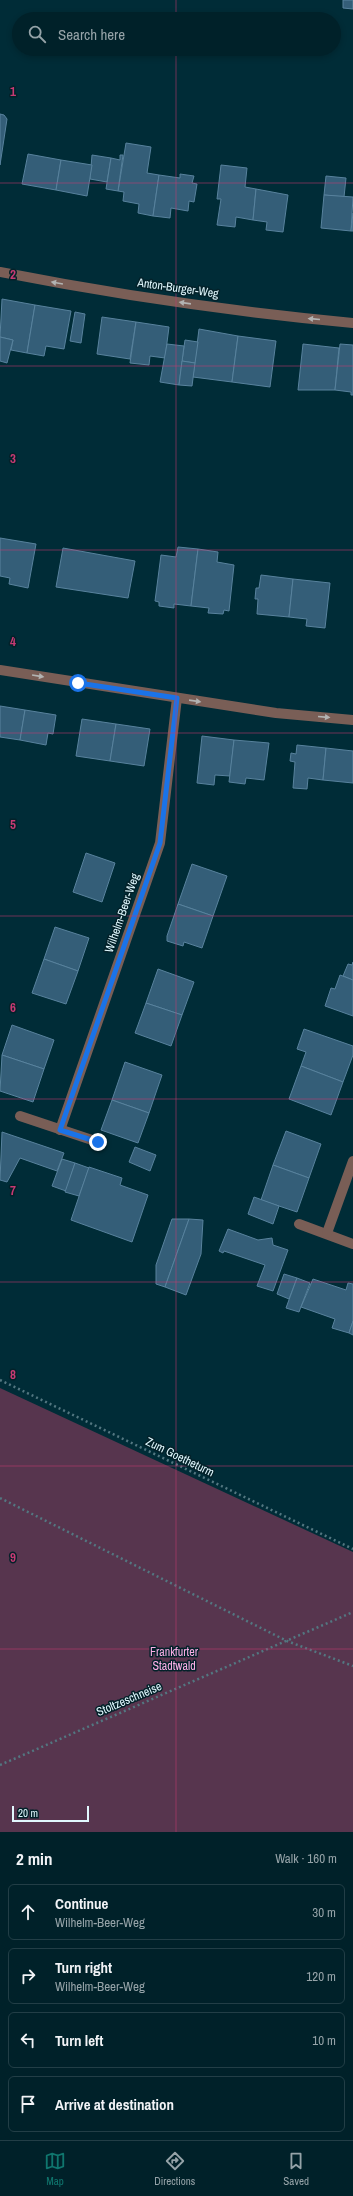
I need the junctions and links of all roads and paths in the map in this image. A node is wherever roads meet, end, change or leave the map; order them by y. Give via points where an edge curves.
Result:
1 (0, 272) edge
2 (353, 323) edge
3 (0, 670) edge
4 (177, 698) junction
5 (353, 720) edge
6 (20, 1116) dead end
7 (60, 1130) junction
8 (98, 1142) dead end
9 (353, 1161) edge
10 (299, 1224) dead end
11 (327, 1234) junction
12 (353, 1244) edge
13 (0, 1380) edge
14 (0, 1498) edge
15 (353, 1549) edge
16 (353, 1612) edge
17 (287, 1641) junction
18 (353, 1666) edge
19 (0, 1764) edge

2 -> 1 street, Anton-Burger-Weg via 165,300
3 -> 4 street
4 -> 5 street via 276,713
4 - 7 street, Wilhelm-Beer-Weg via 160,843
6 - 7 street
7 - 8 street
9 - 11 street
10 - 11 street
11 - 12 street
13 - 15 path, Zum Goetheturm
14 - 17 path
16 - 17 path, Stoltzeschneise
17 - 18 path
17 - 19 path, Stoltzeschneise

